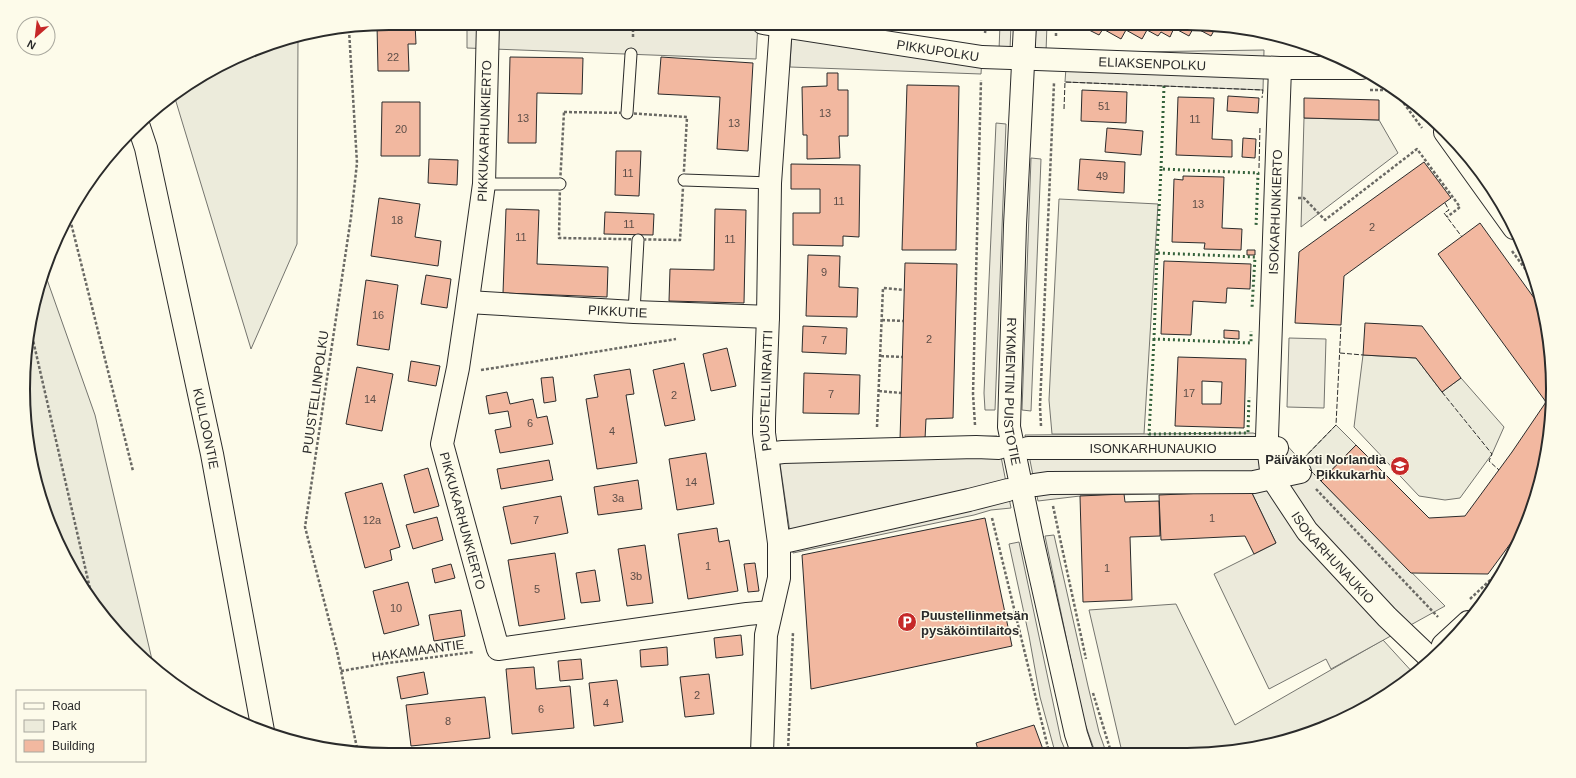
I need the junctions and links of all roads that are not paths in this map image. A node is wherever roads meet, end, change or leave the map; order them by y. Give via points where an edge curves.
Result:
1 (488, 30) edge
2 (772, 30) edge
3 (810, 30) edge
4 (1025, 30) edge
5 (631, 54) dead end
6 (1024, 59) junction
7 (1280, 68) junction
8 (1348, 68) edge
9 (627, 113) road end
10 (140, 130) edge
11 (1436, 133) edge
12 (684, 180) road end
13 (770, 183) junction
14 (484, 184) junction
15 (560, 184) road end
16 (1511, 237) edge
17 (638, 240) road end
18 (468, 302) junction
19 (634, 312) junction
20 (768, 317) junction
21 (1271, 444) junction
22 (999, 448) dead end
23 (1036, 449) road end
24 (767, 454) junction
25 (1300, 472) road end
26 (1272, 478) junction
27 (1042, 484) road end
28 (1008, 490) dead end
29 (778, 543) junction
30 (770, 612) junction
31 (1428, 656) edge
32 (262, 725) edge
33 (762, 748) edge
34 (1081, 748) edge

1 - 14 street, PIKKUKARHUNKIERTO
2 - 13 street, PUUSTELLINRAITTI
3 - 6 street, PIKKUPOLKU via 982,57
4 - 6 street, RYKMENTIN PUISTOTIE
5 - 9 lane
6 - 7 street, ELIAKSENPOLKU
6 - 34 street, RYKMENTIN PUISTOTIE via 1015,225 1009,427
7 - 8 street
7 - 21 street, ISOKARHUNKIERTO
10 - 32 street, KULLOONTIE via 211,447
11 - 16 street
12 - 13 lane
13 - 20 street, PUUSTELLINRAITTI
14 - 15 lane
14 - 18 street, PIKKUKARHUNKIERTO
17 - 19 lane
18 - 19 street, PIKKUTIE
18 - 30 street, PIKKUKARHUNKIERTO via 458,368 442,444 498,649
19 - 20 street, PIKKUTIE
20 - 24 street, PUUSTELLINRAITTI via 764,419
21 - 23 street, ISONKARHUNAUKIO
21 - 26 street, ISOKARHUNAUKIO
22 - 24 street
24 - 29 street, PUUSTELLINRAITTI
25 - 26 street
26 - 27 street via 1254,482
26 - 31 street, ISOKARHUNAUKIO via 1306,531
28 - 29 street
29 - 30 street, PUUSTELLINRAITTI via 779,578
30 - 33 street, PUUSTELLINRAITTI via 766,635

